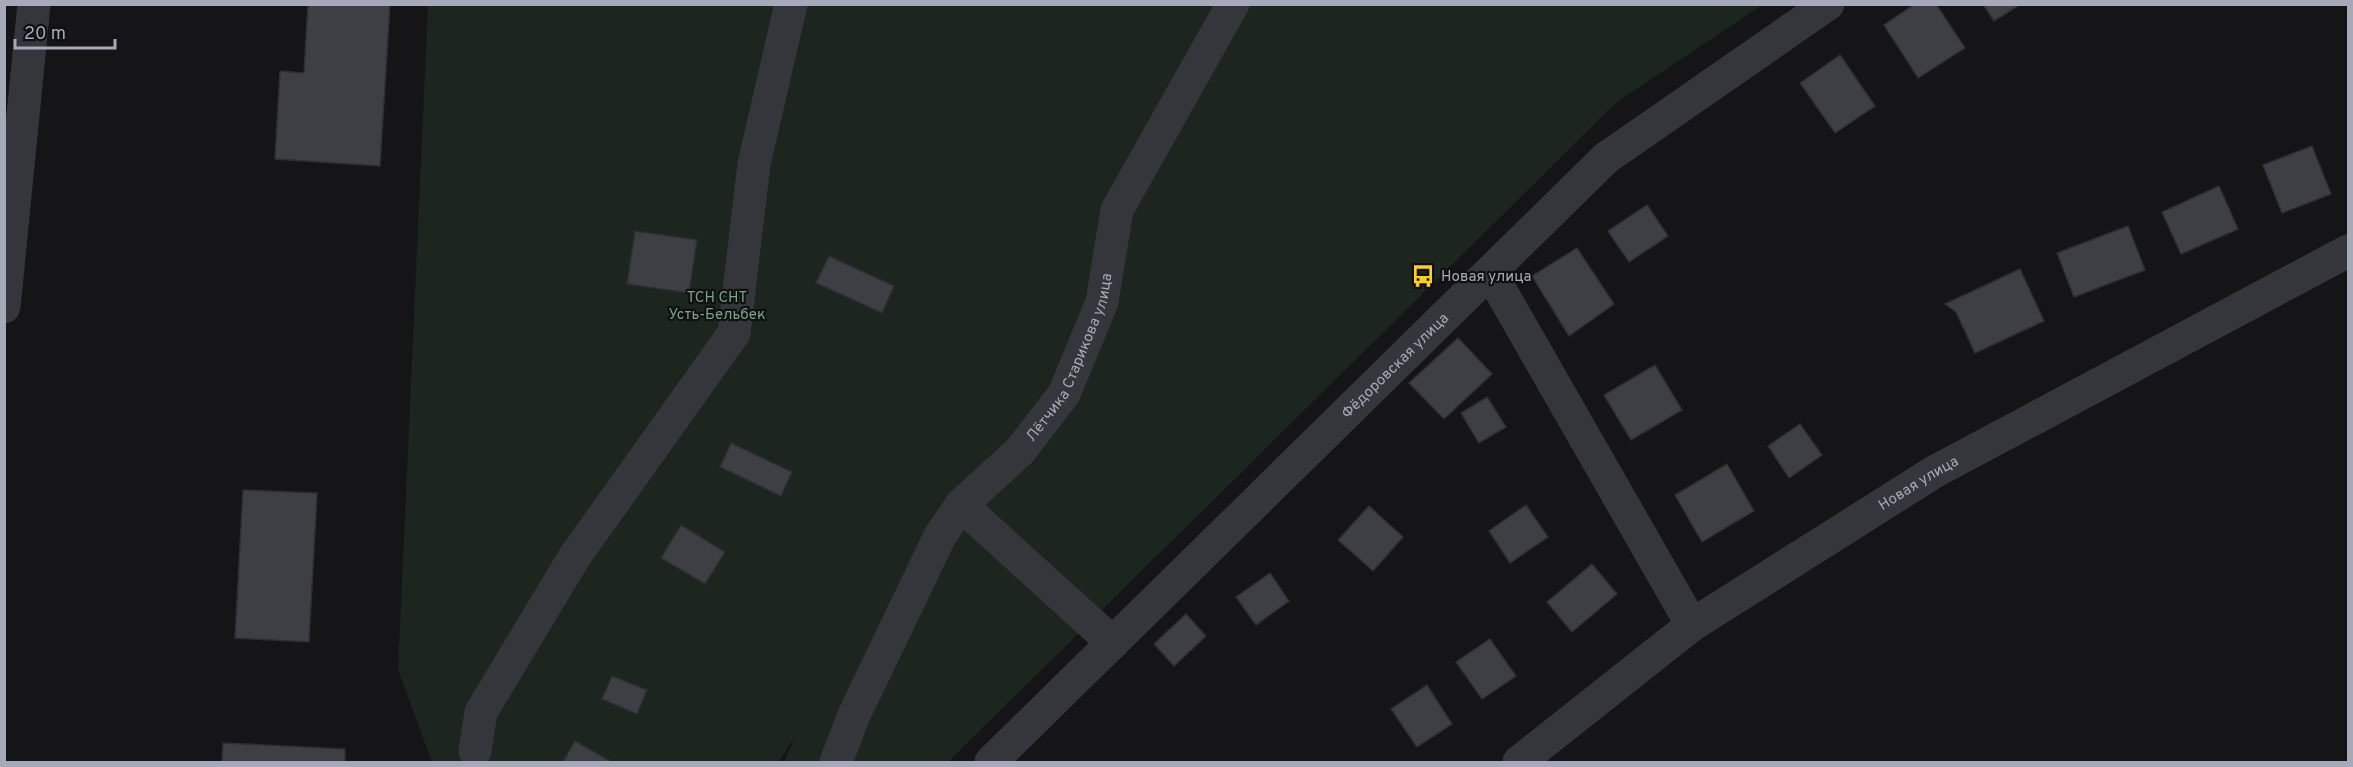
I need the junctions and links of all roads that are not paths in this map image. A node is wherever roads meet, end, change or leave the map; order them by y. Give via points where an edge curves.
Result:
1 (34, 4) edge
2 (791, 4) edge
3 (1233, 4) edge
4 (1828, 4) edge
5 (2349, 251) edge
6 (1490, 272) junction
7 (4, 306) edge
8 (961, 505) junction
9 (1692, 625) junction
10 (1113, 643) junction
11 (475, 751) dead end
12 (836, 762) edge
13 (991, 762) edge
14 (1519, 762) edge

1 - 7 street
2 - 11 street via 754,164 734,333 575,556 481,712
3 - 8 street, Лётчика Старикова улица via 1117,210 1102,302 1064,394 1020,451
4 - 6 street, Фёдоровская улица via 1606,158
5 - 9 street, Новая улица via 1934,472
6 - 9 street
6 - 10 street, Фёдоровская улица
8 - 10 street
8 - 12 street, Лётчика Старикова улица via 940,536 854,715
9 - 14 street, Новая улица
10 - 13 street, Фёдоровская улица

